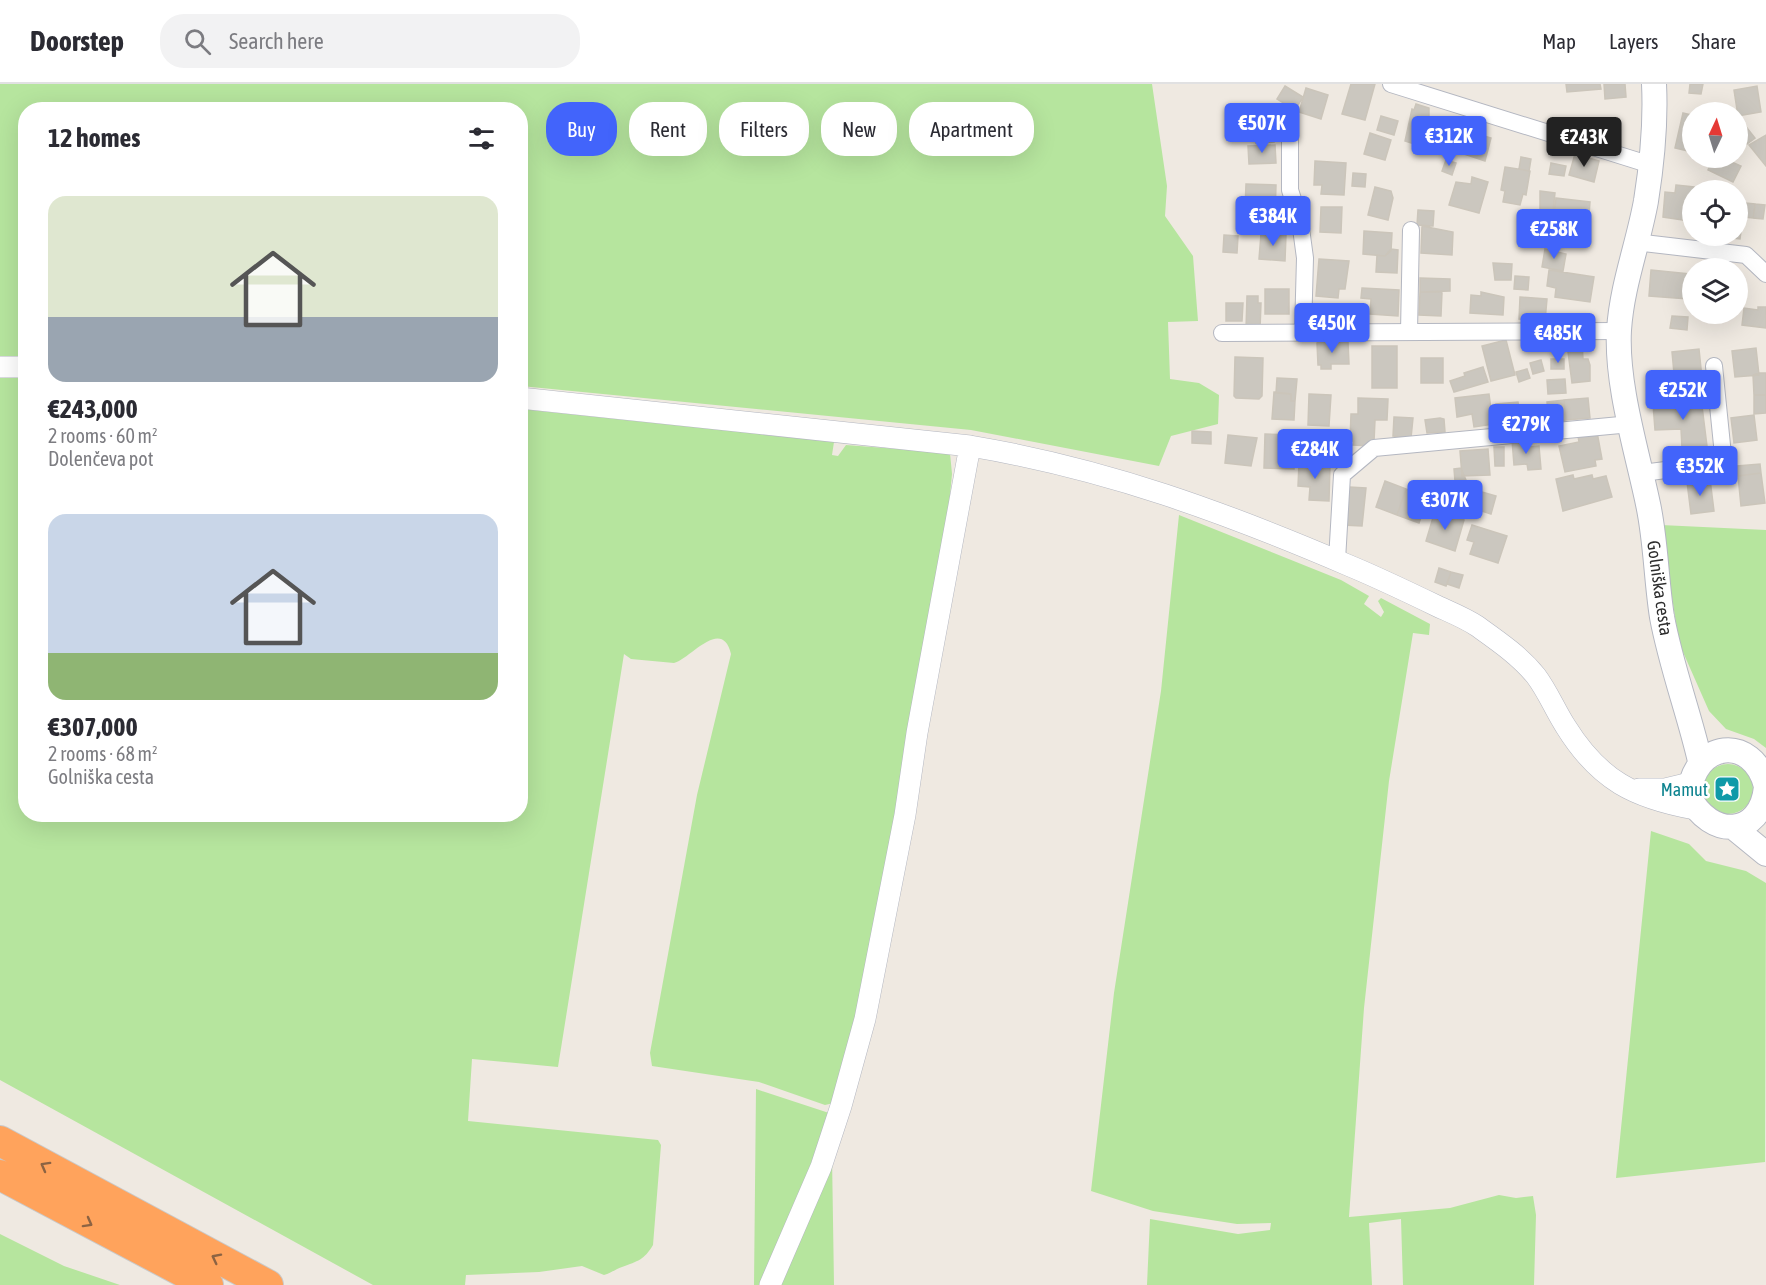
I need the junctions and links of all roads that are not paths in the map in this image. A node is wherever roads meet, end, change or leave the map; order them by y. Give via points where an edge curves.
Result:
1 (1391, 84) edge
2 (1654, 84) edge
3 (1290, 130) dead end
4 (1651, 165) junction
5 (1411, 230) dead end
6 (1635, 242) junction
7 (1766, 274) edge
8 (1303, 332) junction
9 (1619, 332) junction
10 (1222, 333) dead end
11 (1409, 333) junction
12 (1714, 366) dead end
13 (18, 367) edge
14 (0, 368) edge
15 (528, 399) edge
16 (1631, 424) junction
17 (970, 446) junction
18 (1642, 473) junction
19 (1337, 560) junction
20 (1685, 700) junction
21 (1721, 751) junction
22 (1700, 761) junction
23 (1761, 765) edge
24 (1690, 783) junction
25 (1630, 789) junction
26 (1764, 803) edge
27 (1695, 809) junction
28 (1733, 827) junction
29 (1766, 854) edge
30 (0, 1141) edge
31 (0, 1175) edge
32 (208, 1285) edge
33 (268, 1285) edge
34 (770, 1285) edge

1 - 4 street
2 - 4 main road, Golniška cesta
3 - 8 street via 1290,190 1300,221 1305,258
4 - 6 main road, Golniška cesta
5 - 11 street
6 - 7 street via 1746,255
6 - 9 main road, Golniška cesta
8 - 10 street
8 - 11 street
9 - 11 street
9 - 16 main road, Golniška cesta
12 - 18 street via 1723,455 1713,464
13 - 14 street
15 - 17 street
16 - 18 main road, Golniška cesta
16 - 19 street via 1374,448 1342,475
17 - 19 street via 1037,457 1149,488
17 - 34 street via 865,1019 821,1167
18 - 20 main road, Golniška cesta via 1664,627
19 - 25 street via 1475,624 1512,652 1549,694 1564,724 1594,766
20 - 21 main road
20 - 22 main road
21 - 22 main road
21 - 23 main road via 1735,751
22 - 24 main road
23 - 26 main road
24 - 25 street via 1665,789
24 - 27 main road via 1689,796
25 - 27 street via 1662,802
26 - 28 main road via 1748,822
27 - 28 main road via 1705,820
28 - 29 main road
33 -> 30 highway
31 -> 32 highway

